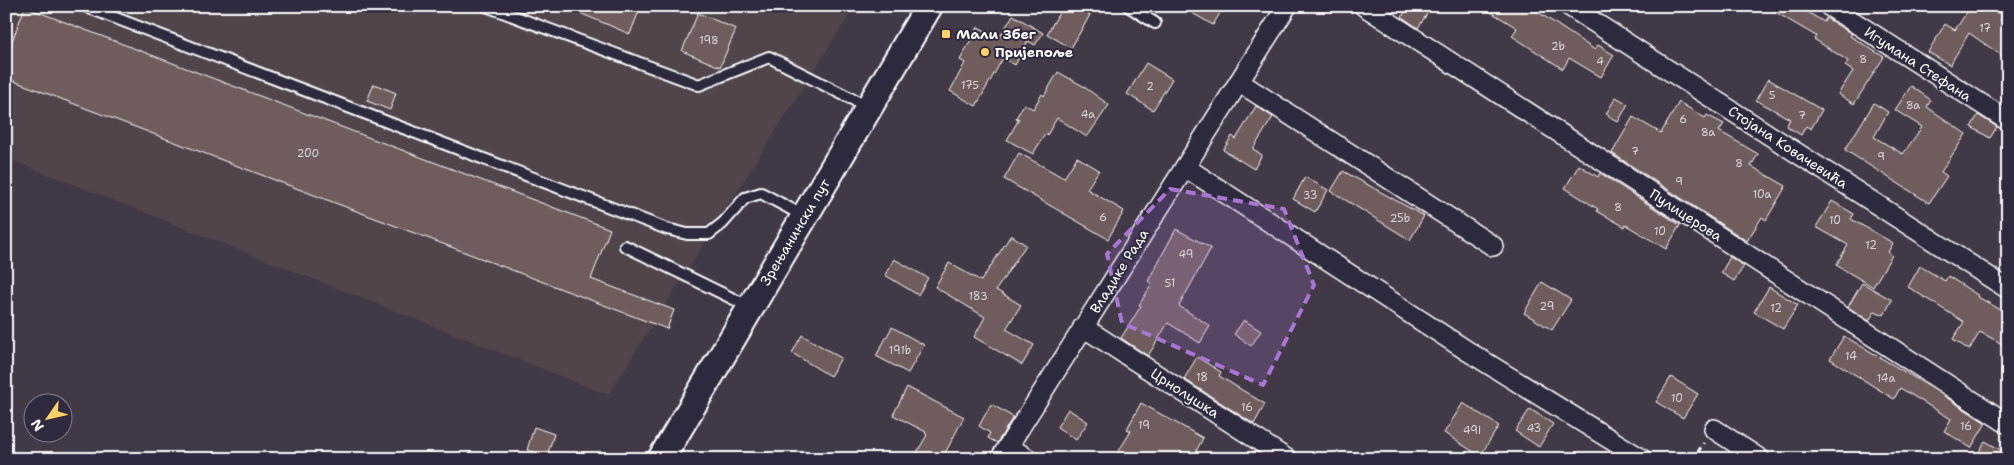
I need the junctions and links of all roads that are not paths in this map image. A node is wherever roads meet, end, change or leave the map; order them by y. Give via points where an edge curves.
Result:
1 (84, 6) edge
2 (486, 6) edge
3 (928, 6) edge
4 (1128, 6) edge
5 (1287, 6) edge
6 (1364, 6) edge
7 (1568, 6) edge
8 (1829, 6) edge
9 (1154, 23) dead end
10 (1239, 82) junction
11 (869, 107) junction
12 (2008, 121) edge
13 (1185, 167) junction
14 (804, 216) junction
15 (625, 246) dead end
16 (1493, 246) dead end
17 (2008, 288) edge
18 (750, 307) junction
19 (1084, 327) junction
20 (2008, 424) edge
21 (1714, 429) dead end
22 (1004, 452) edge
23 (661, 459) edge
24 (1028, 459) edge
25 (1287, 459) edge
26 (1642, 459) edge
27 (1760, 459) edge

1 - 14 lane via 667,229 687,234 709,234 745,198 761,193
2 - 11 lane via 699,85 769,57
3 - 11 main road, Зрењанински пут
4 - 9 lane
5 - 10 street, Владике Рада
6 - 20 street, Пулицерова
7 - 17 street, Стојана Ковачевића
8 - 12 street, Игумана Стефана
10 - 13 street, Владике Рада
10 - 16 street
11 - 14 main road, Зрењанински пут
13 - 19 street, Владике Рада
13 - 26 street via 1468,352
14 - 18 main road, Зрењанински пут
15 - 18 lane
18 - 23 main road, Зрењанински пут
19 - 22 street, Владике Рада
19 - 25 street, Црнолушка
21 - 27 street
22 - 24 street

